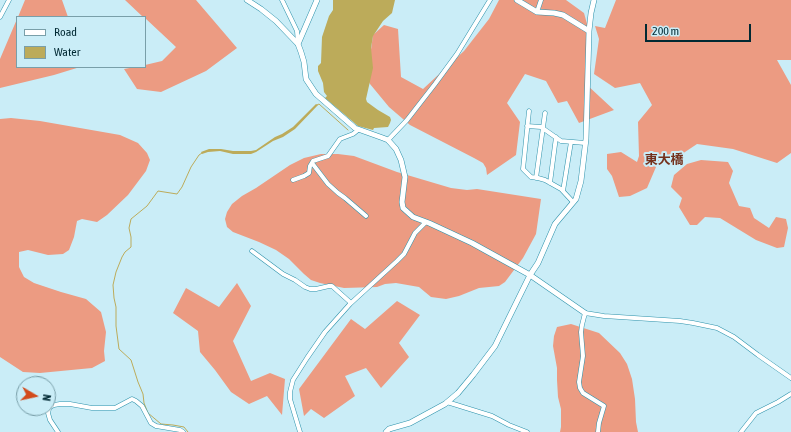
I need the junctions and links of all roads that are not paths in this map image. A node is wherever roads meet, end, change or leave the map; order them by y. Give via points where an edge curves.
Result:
1 (9, 0) edge
2 (247, 0) edge
3 (282, 0) edge
4 (317, 0) edge
5 (490, 0) edge
6 (517, 0) edge
7 (541, 0) edge
8 (594, 0) edge
9 (2, 11) edge
10 (537, 12) junction
11 (0, 17) edge
12 (589, 31) junction
13 (298, 44) junction
14 (529, 111) dead end
15 (545, 113) dead end
16 (527, 126) junction
17 (543, 128) junction
18 (358, 130) junction
19 (556, 137) junction
20 (388, 140) junction
21 (570, 142) junction
22 (585, 143) junction
23 (312, 163) junction
24 (536, 178) junction
25 (293, 180) dead end
26 (550, 183) junction
27 (563, 191) junction
28 (573, 202) junction
29 (366, 216) dead end
30 (426, 222) junction
31 (252, 251) dead end
32 (530, 275) junction
33 (351, 303) junction
34 (585, 313) junction
35 (791, 378) edge
36 (791, 394) edge
37 (446, 402) junction
38 (58, 432) edge
39 (183, 432) edge
40 (300, 432) edge
41 (386, 432) edge
42 (527, 432) edge
43 (598, 432) edge
44 (741, 432) edge

1 - 9 street
2 - 13 street via 276,21
3 - 13 street via 297,32
4 - 13 street
5 - 20 street via 435,84
6 - 10 street
7 - 10 street
8 - 12 street
9 - 11 street
10 - 12 street via 563,15
12 - 22 street
13 - 18 street via 306,79 316,94
14 - 16 street
15 - 17 street
16 - 17 street
16 - 24 street via 523,169 530,177
17 - 19 street
17 - 24 street
18 - 20 street
18 - 23 street via 340,139 328,156
19 - 21 street via 561,141
19 - 26 street
20 - 30 street via 401,160 404,177 403,208 413,217
21 - 22 street
21 - 27 street
22 - 28 street via 581,181
23 - 25 street via 309,173
23 - 29 street via 328,184
24 - 26 street
26 - 27 street
27 - 28 street
28 - 32 street via 555,224
30 - 32 street via 472,243
30 - 33 street via 415,233 398,261
31 - 33 street via 305,288 332,286
32 - 34 street
32 - 37 street via 495,346 474,375
33 - 40 street via 325,332 293,380 290,399
34 - 35 street via 693,322 717,328
34 - 43 street via 581,332 583,356 579,382 583,393 604,406
36 - 44 street via 756,413
37 - 41 street via 410,423
37 - 42 street via 492,416
38 - 39 street via 48,413 54,405 115,408 132,399 142,406 151,424

